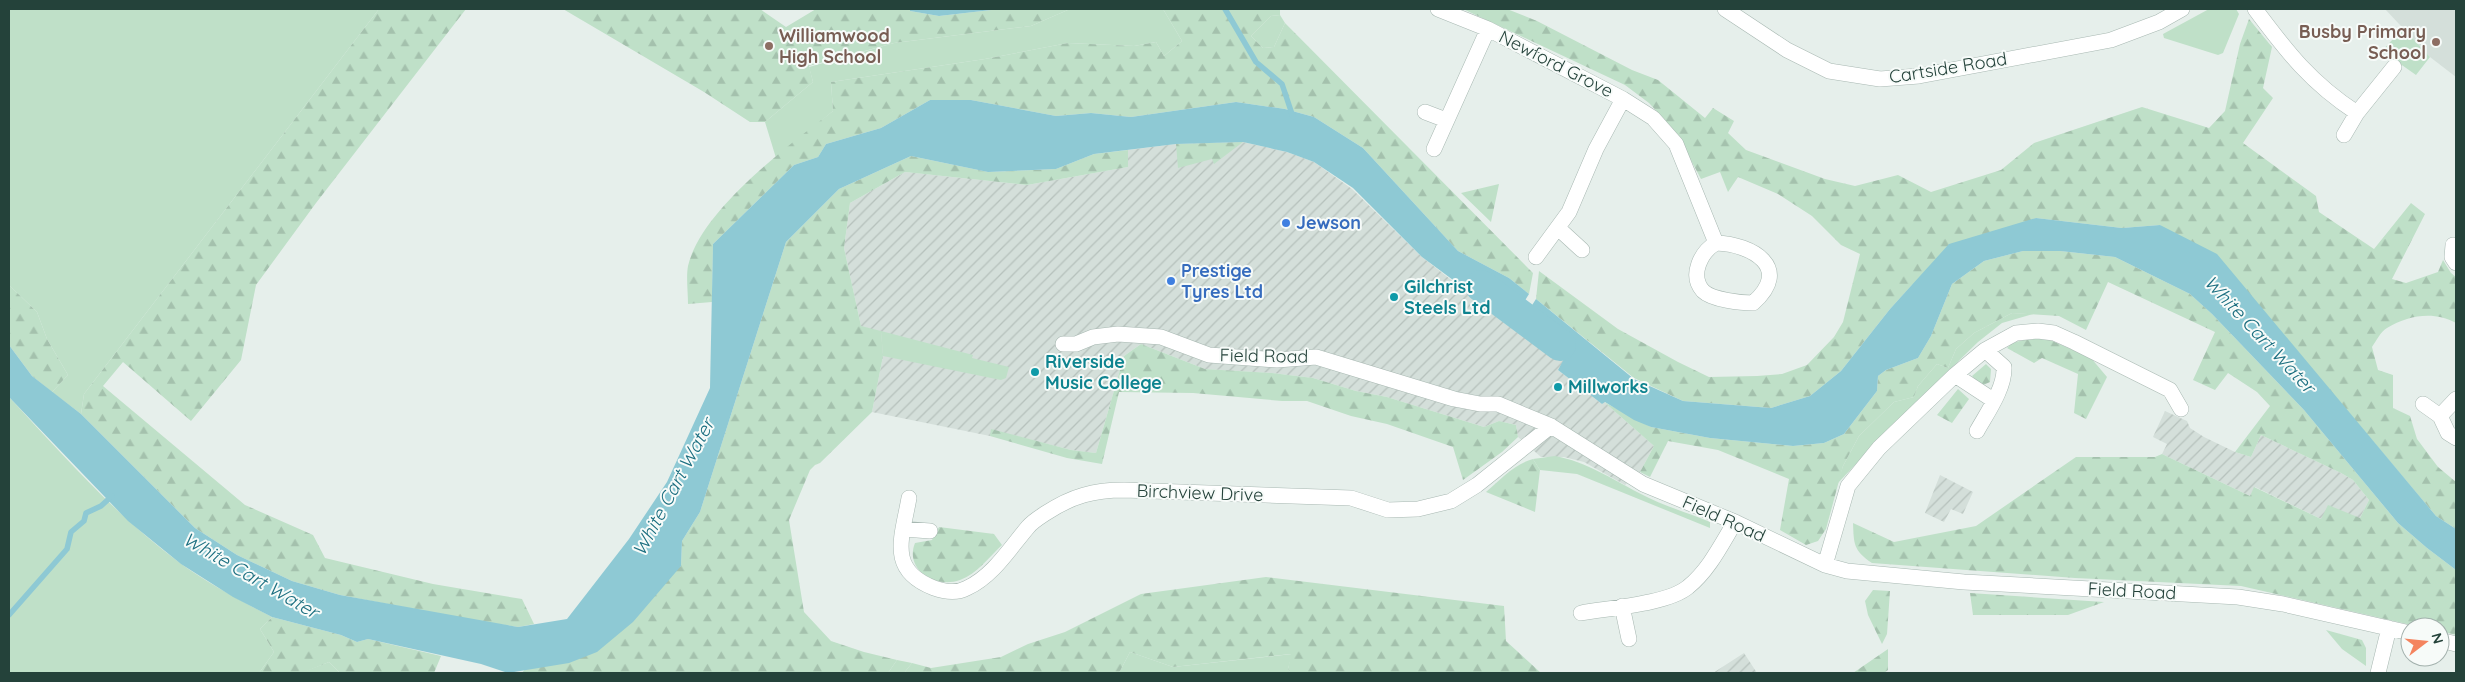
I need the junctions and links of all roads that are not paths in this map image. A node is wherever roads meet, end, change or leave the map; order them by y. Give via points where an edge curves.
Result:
1 (1438, 9) edge
2 (2182, 9) edge
3 (2255, 9) edge
4 (1728, 10) edge
5 (1488, 29) junction
6 (2394, 67) dead end
7 (1624, 99) junction
8 (1425, 112) dead end
9 (2357, 113) junction
10 (1446, 120) junction
11 (2344, 135) dead end
12 (1434, 149) dead end
13 (1558, 228) junction
14 (1716, 243) junction
15 (2453, 245) dead end
16 (1582, 250) dead end
17 (1536, 257) dead end
18 (2456, 263) edge
19 (1063, 344) dead end
20 (1985, 350) junction
21 (1955, 376) junction
22 (2456, 399) edge
23 (1994, 400) junction
24 (2423, 404) dead end
25 (2181, 409) dead end
26 (2440, 416) junction
27 (1551, 426) junction
28 (1977, 431) dead end
29 (2456, 438) edge
30 (909, 498) dead end
31 (1735, 522) junction
32 (904, 529) junction
33 (930, 531) dead end
34 (1825, 565) junction
35 (1622, 606) junction
36 (1581, 613) dead end
37 (2390, 628) junction
38 (2400, 630) edge
39 (1629, 640) dead end
40 (2378, 673) edge

1 - 5 street, Newford Grove
2 - 4 street, Cartside Road via 2159,22 2111,40 1919,76 1880,79 1828,71 1787,50
3 - 9 street via 2294,62
5 - 7 street, Newford Grove
5 - 10 street, Newford Grove
6 - 9 street
7 - 13 street, Newford Grove via 1596,149 1569,212
7 - 14 street, Newford Grove via 1654,118 1676,144
8 - 10 street
9 - 11 street
10 - 12 street, Newford Grove
13 - 16 street
13 - 17 street, Newford Grove
14 - 14 street via 1746,250 1763,258 1768,265 1768,284 1762,296 1753,303 1738,302 1703,290 1698,279 1700,258
15 - 18 street via 2452,257
19 - 27 street, Field Road via 1118,334 1161,337 1209,355 1277,360 1316,357 1454,399 1498,404
20 - 21 street
20 - 23 street via 2004,367
20 - 25 street via 2016,333 2054,333 2170,390
21 - 23 street
21 - 34 street via 1879,448 1848,486
22 - 26 street
23 - 28 street
24 - 26 street
26 - 29 street via 2448,433
27 - 31 street, Field Road via 1643,484
27 - 32 street, Birchview Drive via 1477,485 1451,501 1418,510 1388,510 1351,498 1101,490 1082,494 1063,502 1030,524 987,575 966,589 954,592 929,586 903,565
30 - 32 street, Birchview Drive
31 - 34 street, Field Road
31 - 35 street via 1708,566 1688,588 1674,596
32 - 33 street
34 - 37 street, Field Road via 1872,575 2238,597
35 - 36 street
35 - 39 street
37 - 38 street, Field Road
37 - 40 street

